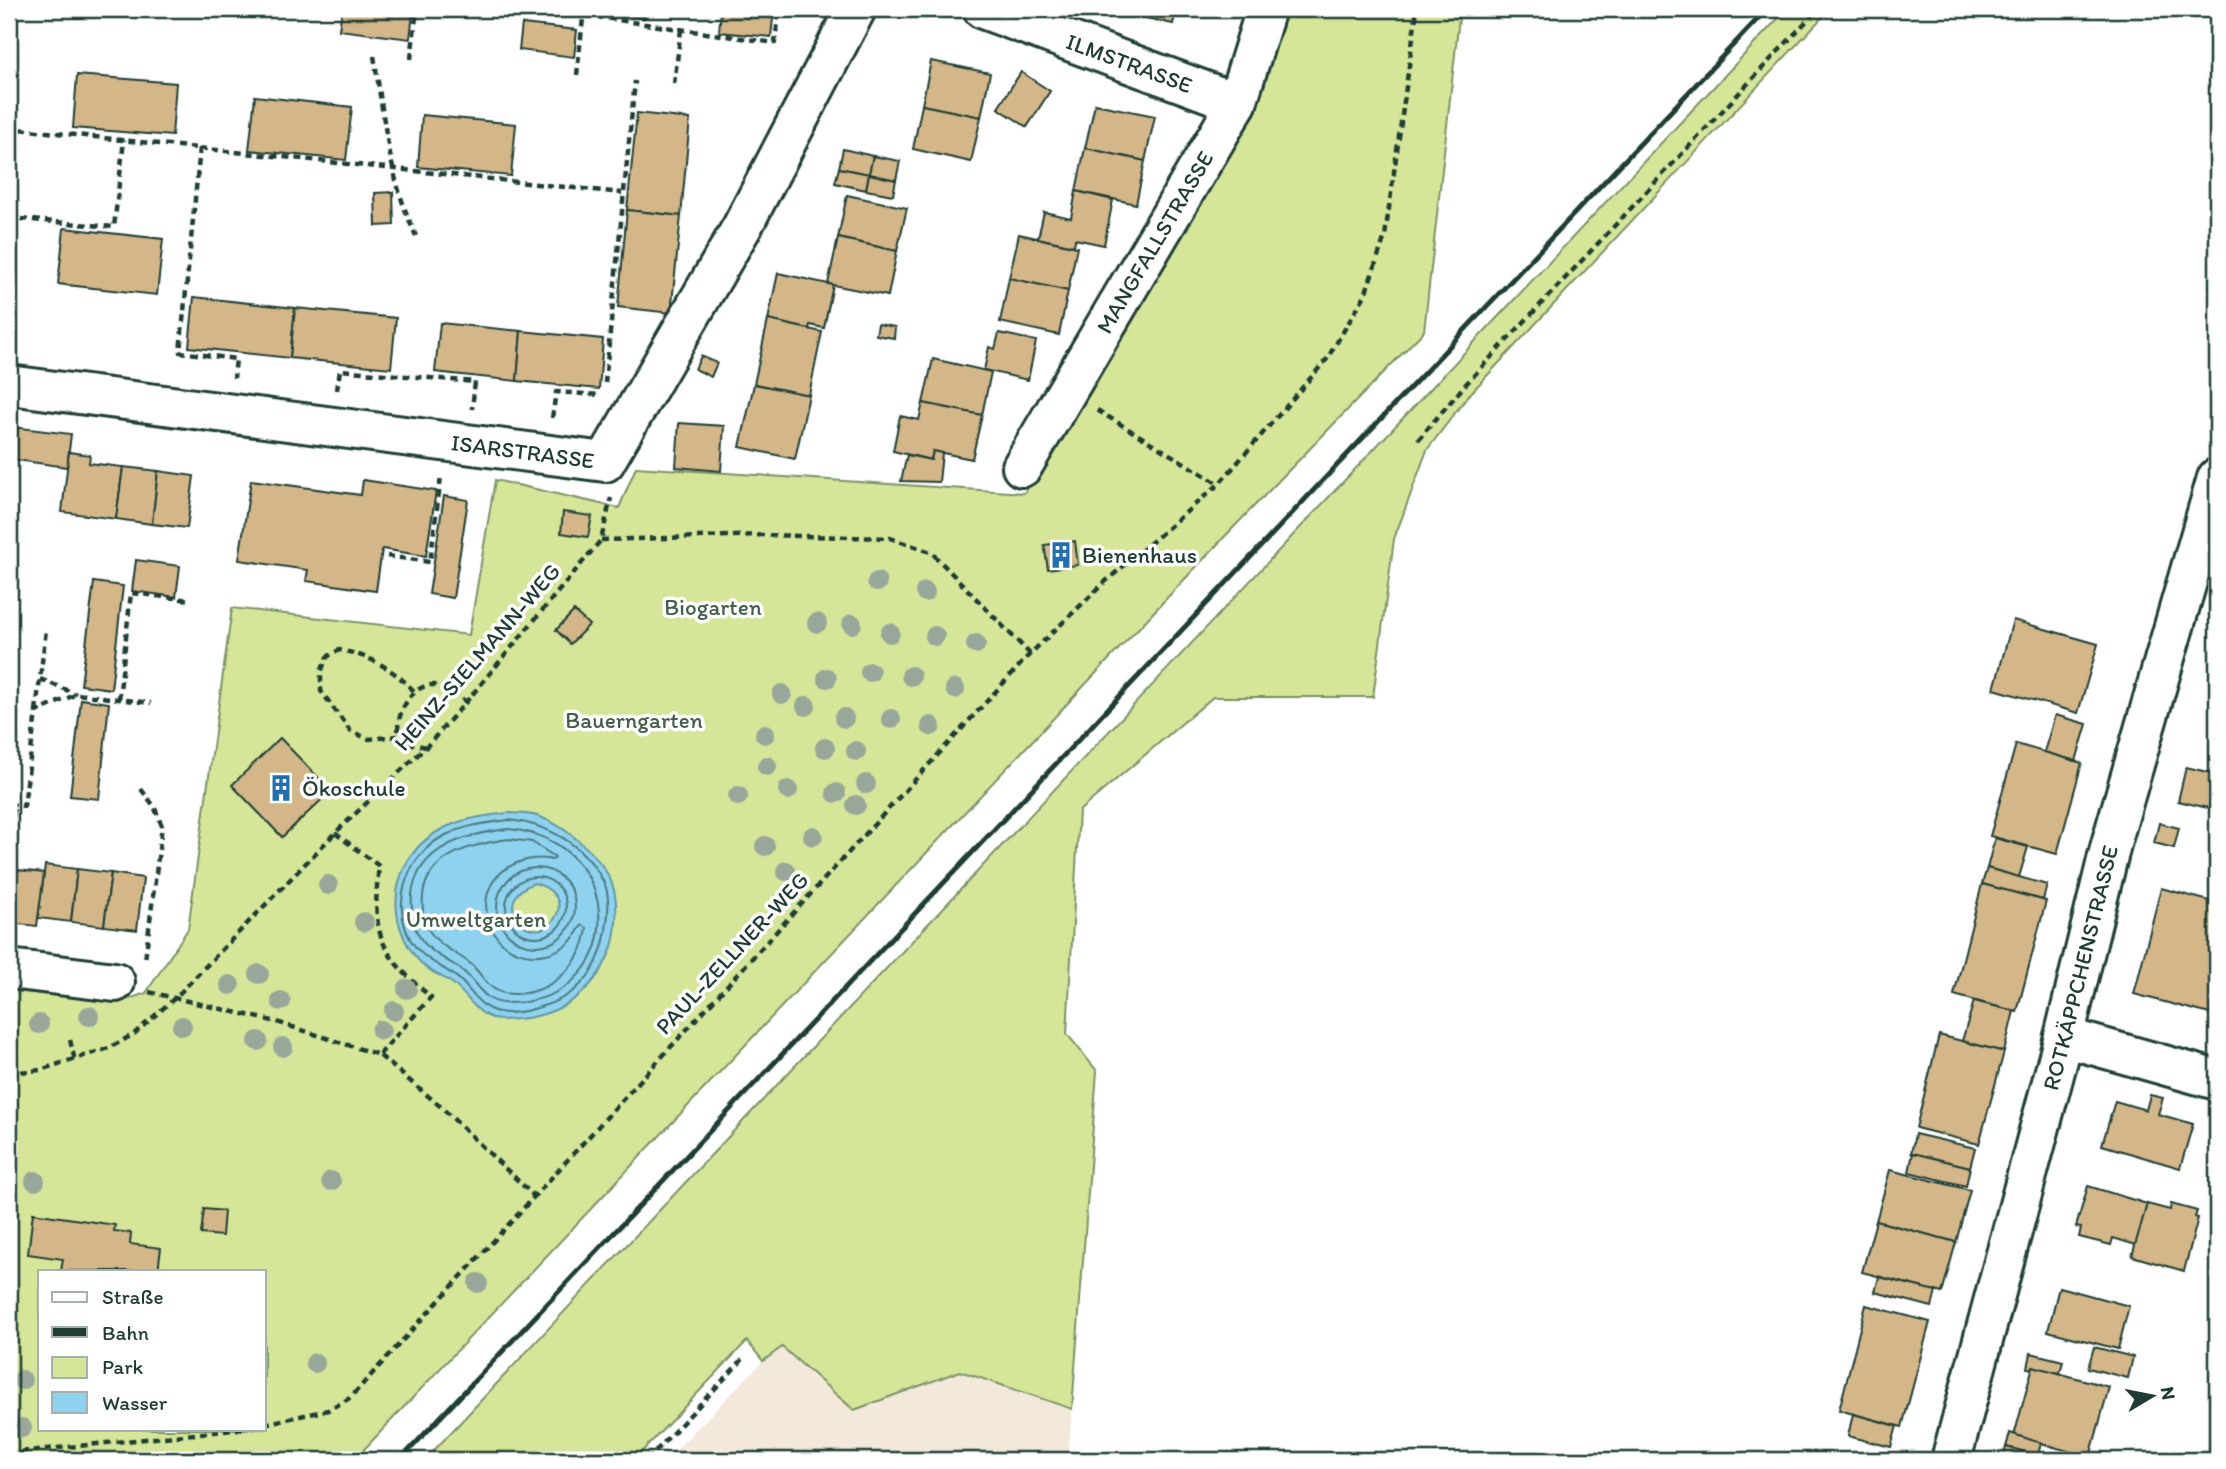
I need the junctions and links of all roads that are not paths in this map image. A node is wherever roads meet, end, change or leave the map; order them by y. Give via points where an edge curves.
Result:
1 (856, 9) edge
2 (983, 9) edge
3 (1266, 9) edge
4 (1237, 103) junction
5 (9, 385) edge
6 (1022, 467) dead end
7 (2217, 478) edge
8 (9, 969) edge
9 (130, 973) road end
10 (2064, 1037) junction
11 (2217, 1080) edge
12 (1951, 1460) edge

1 - 5 street, ISARSTRASSE via 742,227 605,462
2 - 4 street, ILMSTRASSE
3 - 4 street, MANGFALLSTRASSE
4 - 6 street, MANGFALLSTRASSE
7 - 10 street, ROTKÄPPCHENSTRASSE via 2111,844
8 - 9 street
10 - 11 street
10 - 12 street, ROTKÄPPCHENSTRASSE

